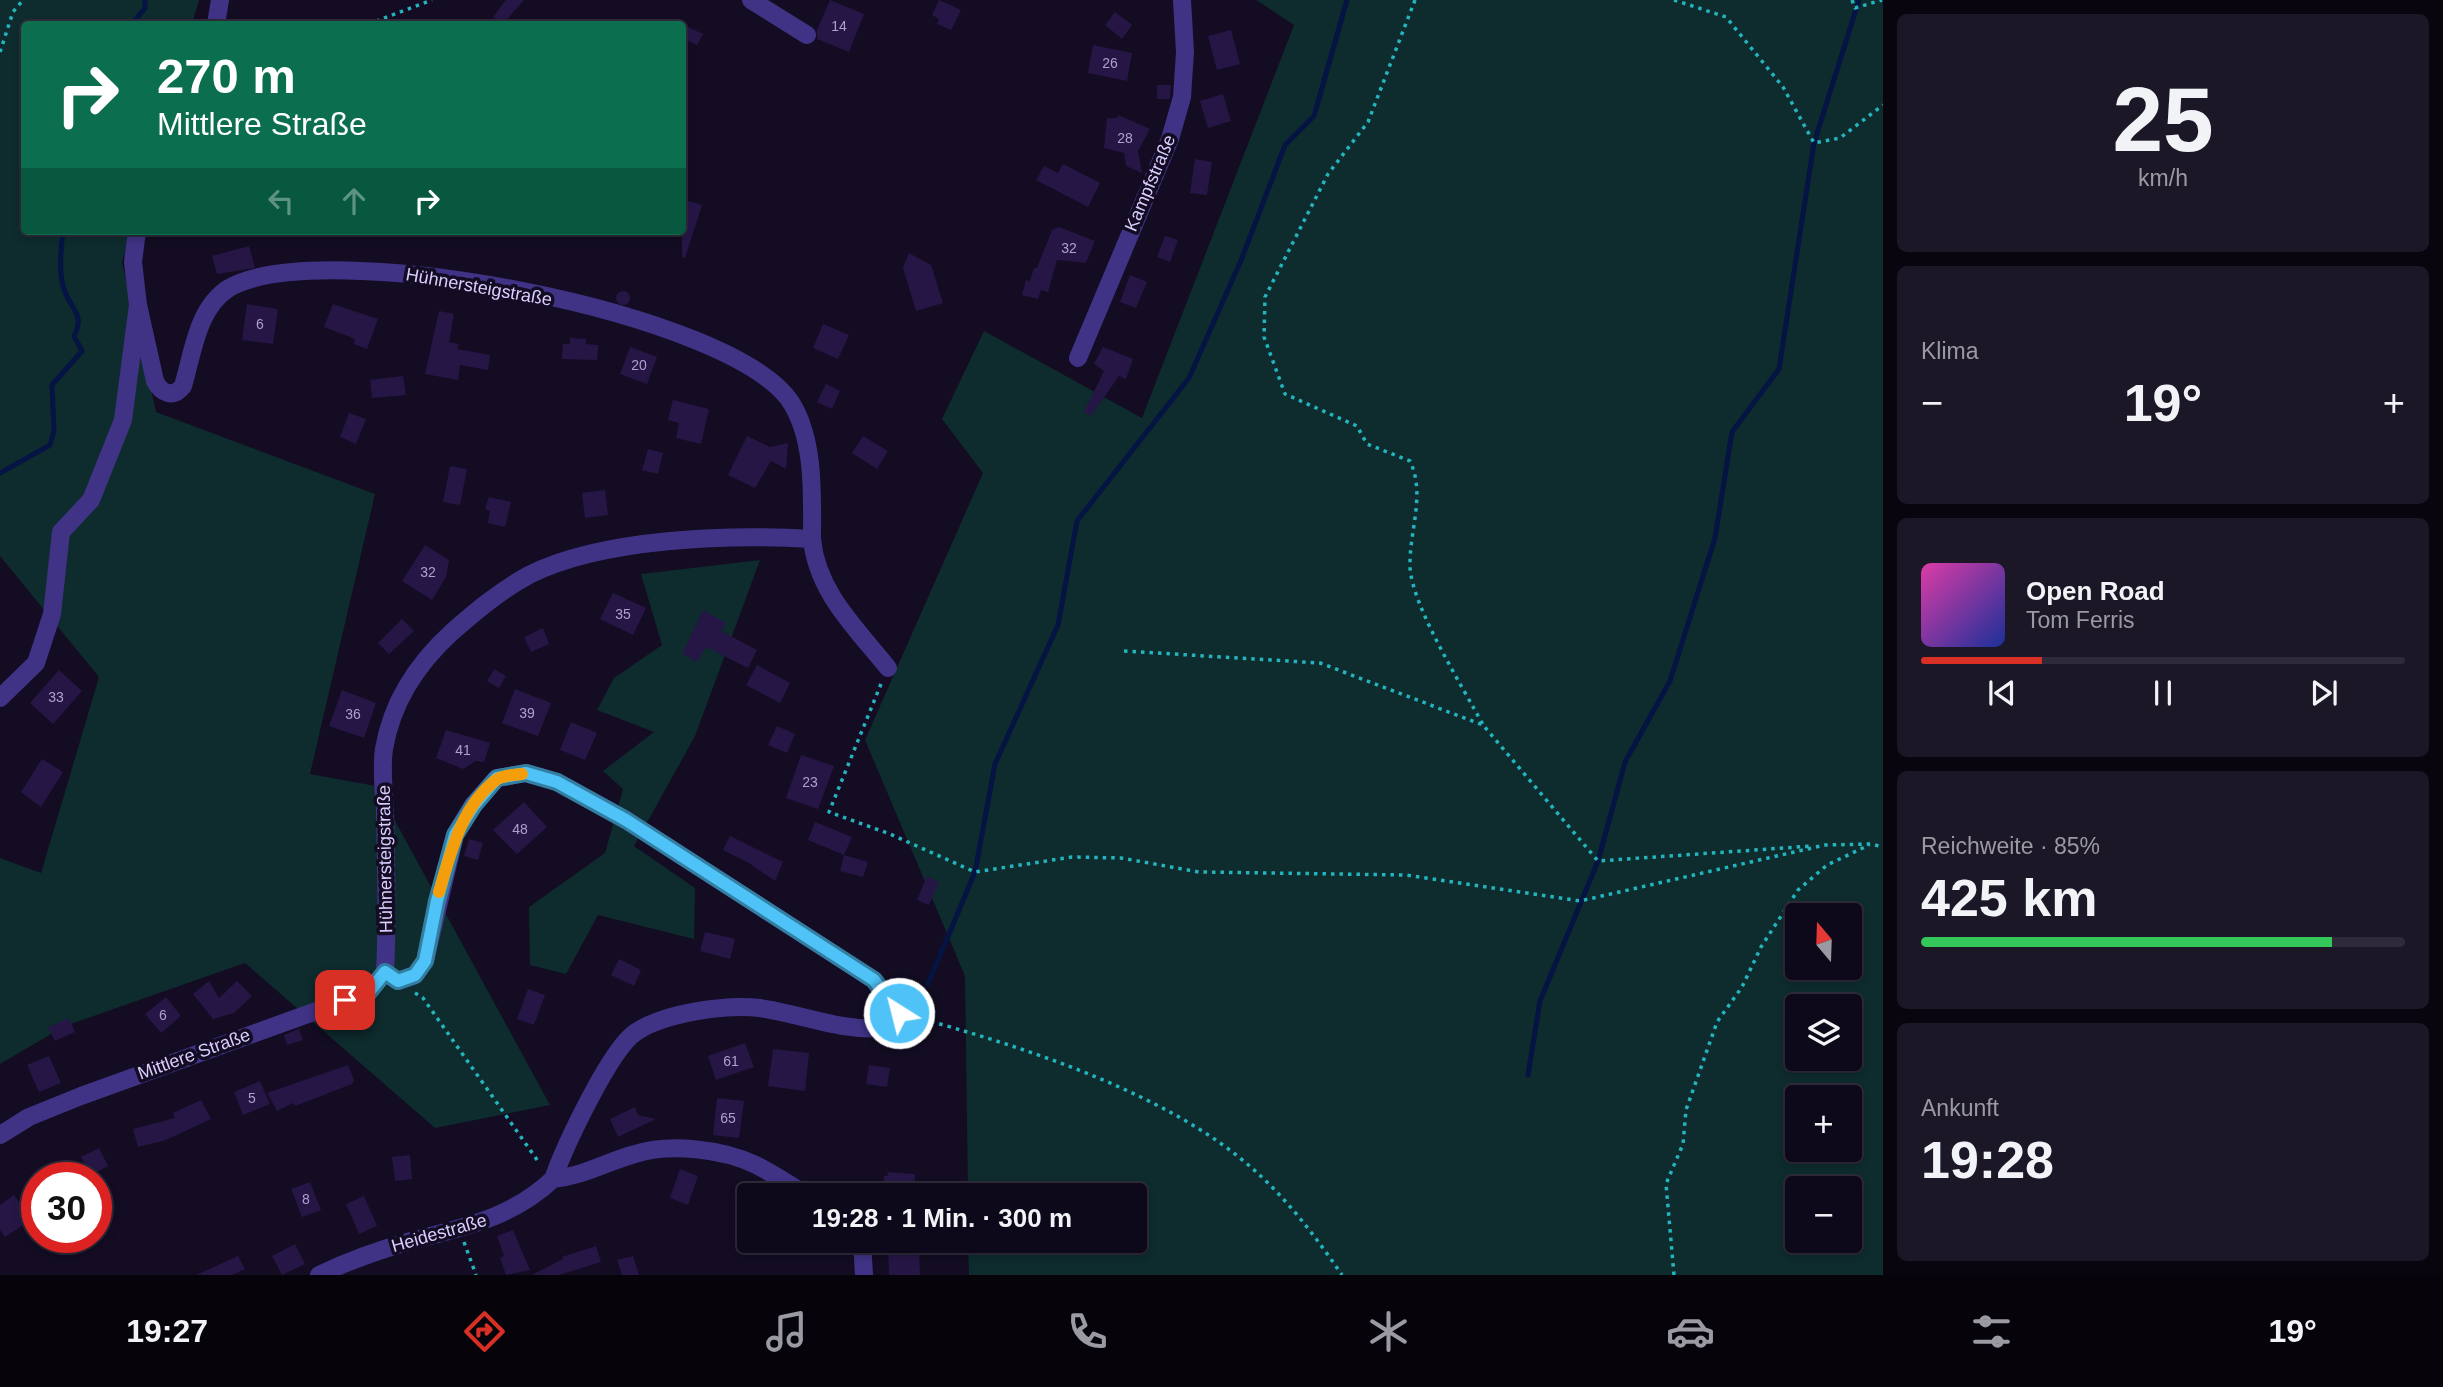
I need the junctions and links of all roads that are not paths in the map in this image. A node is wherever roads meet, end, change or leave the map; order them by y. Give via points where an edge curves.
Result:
1 (220, 0) edge
2 (751, 0) edge
3 (1182, 0) edge
4 (216, 21) edge
5 (807, 34) dead end
6 (136, 235) edge
7 (138, 305) junction
8 (1078, 358) dead end
9 (812, 539) junction
10 (888, 668) road end
11 (0, 698) edge
12 (385, 972) junction
13 (0, 1135) edge
14 (552, 1180) junction
15 (787, 1183) edge
16 (863, 1253) edge
17 (319, 1275) edge
18 (864, 1275) edge

1 - 4 street
2 - 5 street
3 - 8 street, Kampfstraße via 1185,52 1170,139
6 - 7 street via 133,262
7 - 9 street, Hühnersteigstraße via 155,381 169,394 183,386 205,313 213,302 232,287 262,276 325,269 402,272 467,281 651,324 737,359 771,380 792,405 806,445
7 - 11 street via 123,420 91,500 61,532 52,614 37,663
9 - 10 street, Hühnersteigstraße via 825,591
9 - 12 street, Hühnersteigstraße via 707,540 627,547 566,560 500,593 429,653 405,686 384,749
12 - 13 street, Mittlere Straße via 369,992 81,1096 29,1117
12 - 14 street via 398,981 415,975 425,961 455,835 497,778 526,773 557,782 637,828 874,980 899,1013 885,1028 863,1030 757,1008 677,1013 635,1032 606,1070
14 - 15 street via 577,1177 635,1154 671,1149 734,1157
14 - 17 street, Heidestraße via 518,1206 460,1231 376,1252
16 - 18 street

